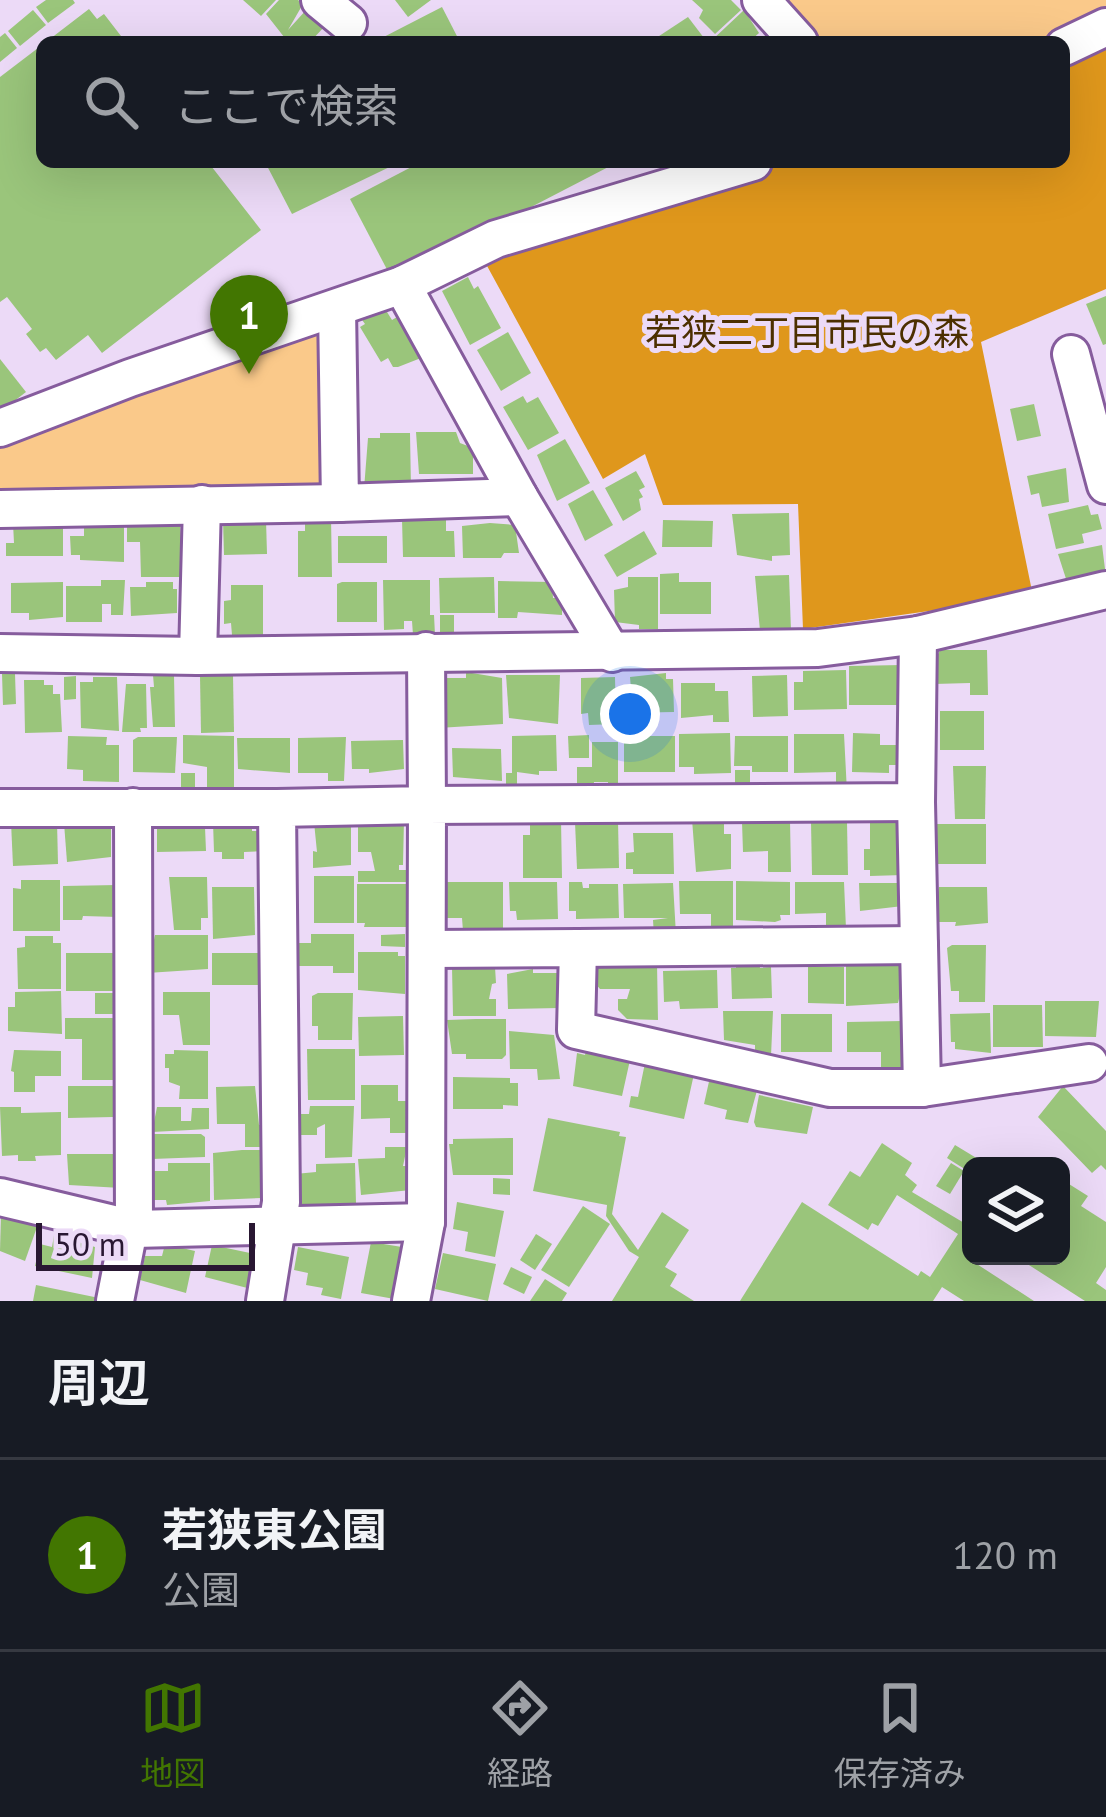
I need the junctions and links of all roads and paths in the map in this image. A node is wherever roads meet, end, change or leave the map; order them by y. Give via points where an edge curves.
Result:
1 (761, 0) edge
2 (1106, 27) edge
3 (794, 36) edge
4 (1070, 44) edge
5 (730, 168) edge
6 (401, 286) junction
7 (337, 308) junction
8 (1072, 355) dead end
9 (0, 428) edge
10 (1106, 485) edge
11 (519, 497) junction
12 (340, 503) junction
13 (202, 504) junction
14 (0, 509) edge
15 (1106, 590) edge
16 (919, 635) junction
17 (426, 651) junction
18 (612, 652) junction
19 (0, 653) edge
20 (198, 656) junction
21 (916, 802) junction
22 (427, 805) junction
23 (134, 807) junction
24 (0, 808) edge
25 (277, 808) junction
26 (919, 945) junction
27 (578, 948) junction
28 (428, 949) junction
29 (1090, 1063) dead end
30 (922, 1088) junction
31 (0, 1197) edge
32 (426, 1222) junction
33 (279, 1226) junction
34 (132, 1229) junction
35 (115, 1301) edge
36 (265, 1301) edge
37 (412, 1301) edge

1 - 3 street
2 - 4 street
5 - 6 street via 496,239
6 - 7 street
6 - 11 street
7 - 9 street
7 - 12 street
8 - 10 street
11 - 12 street
11 - 18 street
12 - 13 street
13 - 14 street
13 - 20 street
15 - 16 street
16 - 18 street via 818,648
16 - 21 street
17 - 18 street
17 - 20 street
17 - 22 street
19 - 20 street
21 - 22 street
21 - 26 street
22 - 25 street
22 - 28 street
23 - 24 street
23 - 25 street
23 - 34 street
25 - 33 street
26 - 27 street
26 - 30 street
27 - 28 street
27 - 30 street via 576,1030 830,1088
28 - 32 street
29 - 30 street
31 - 34 street
32 - 33 street
32 - 37 street
33 - 34 street
33 - 36 street
34 - 35 street

